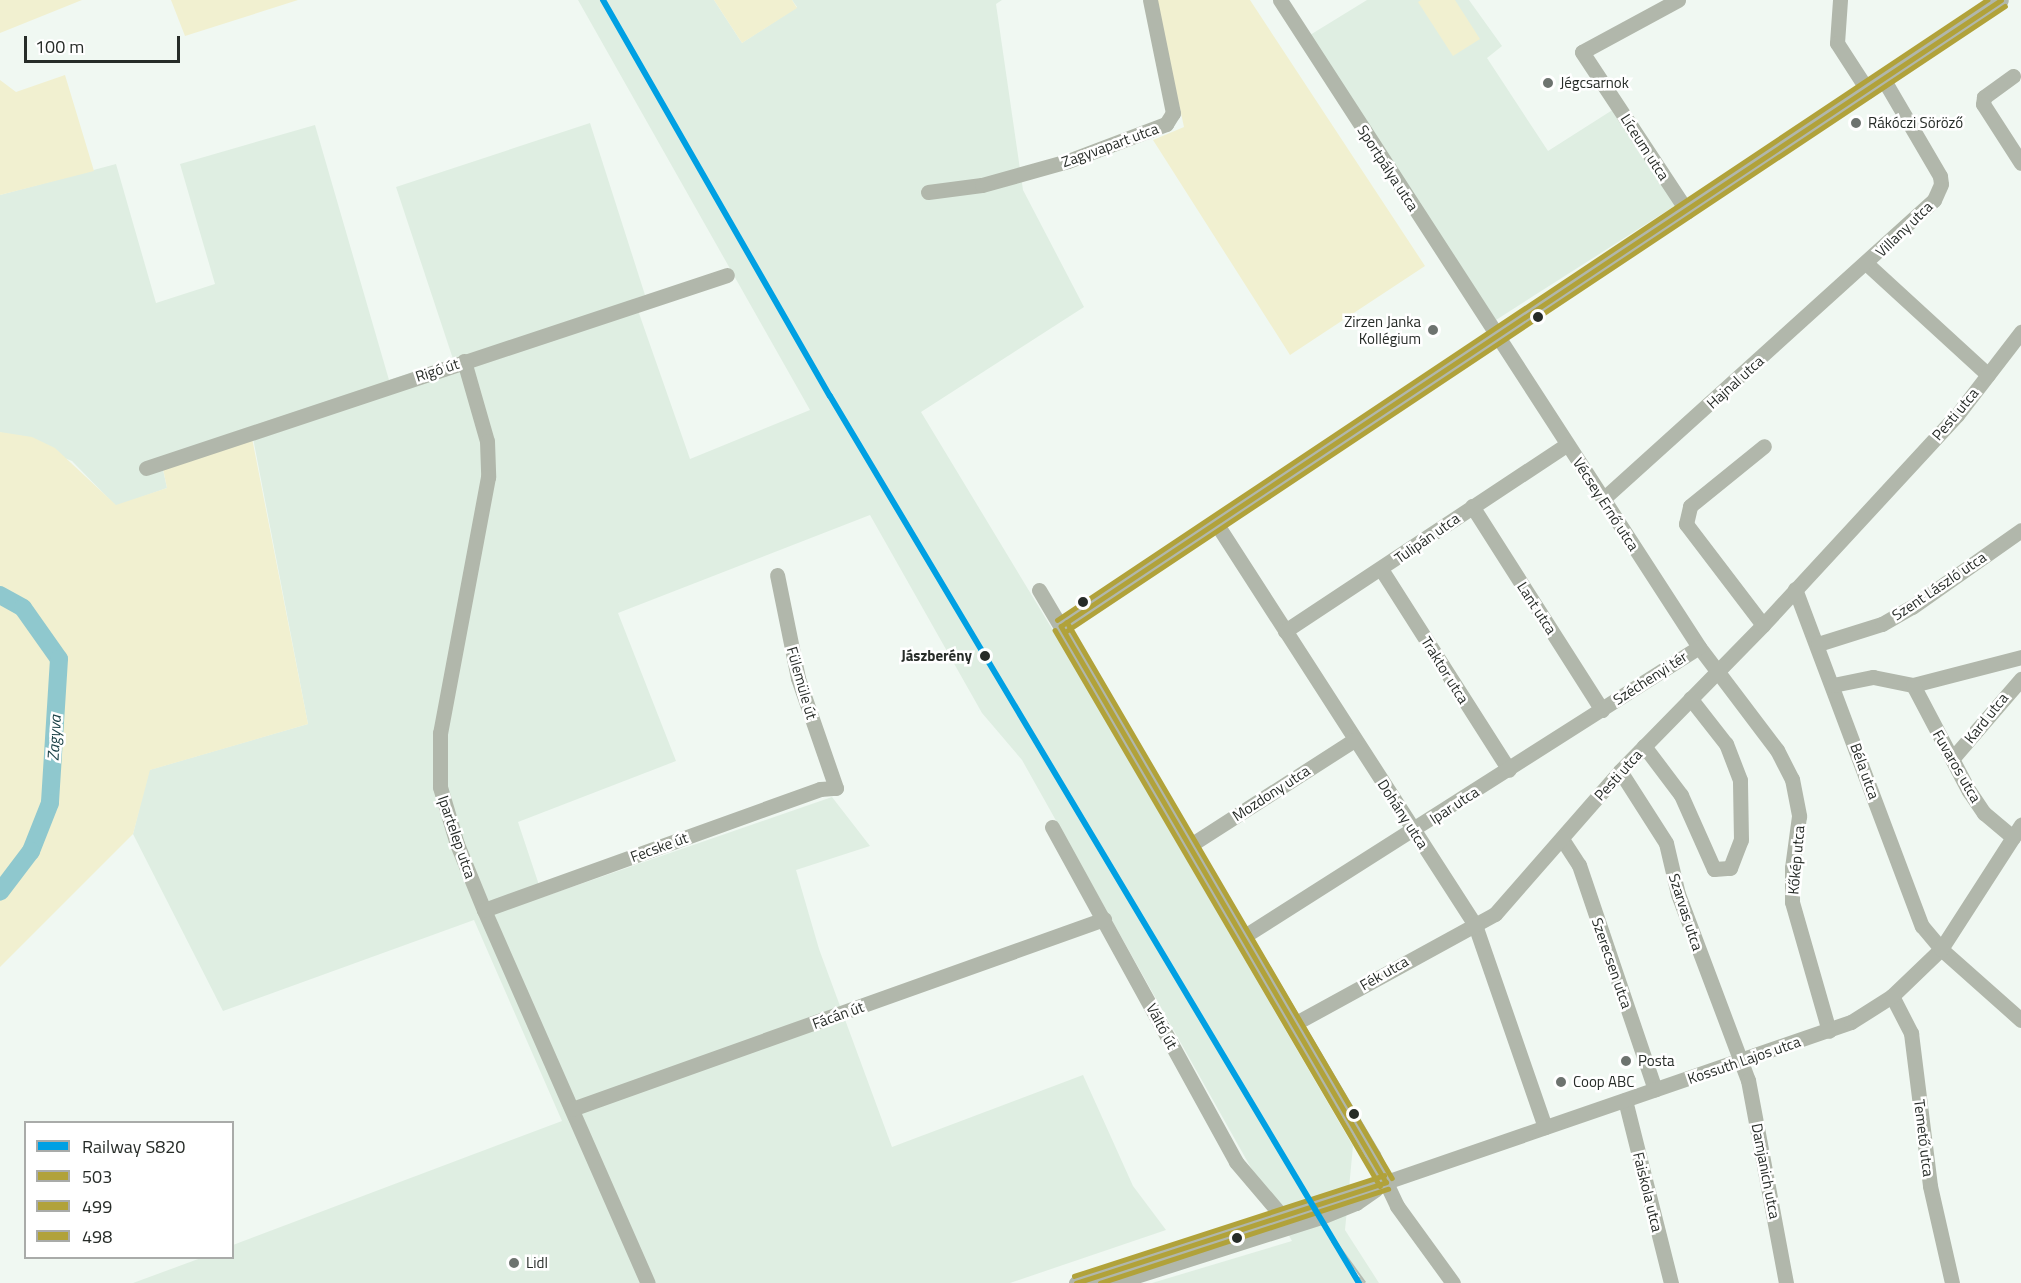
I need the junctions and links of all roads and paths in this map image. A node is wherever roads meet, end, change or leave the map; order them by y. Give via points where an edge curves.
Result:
1 (1150, 0) edge
2 (1280, 0) edge
3 (1678, 0) edge
4 (1840, 0) edge
5 (2001, 0) edge
6 (2013, 76) dead end
7 (1884, 80) junction
8 (1868, 91) junction
9 (2021, 163) edge
10 (928, 192) dead end
11 (1687, 211) junction
12 (1867, 264) junction
13 (727, 275) dead end
14 (2021, 332) edge
15 (1496, 336) junction
16 (464, 361) junction
17 (1988, 375) junction
18 (1567, 444) junction
19 (1764, 446) dead end
20 (146, 468) dead end
21 (1603, 499) junction
22 (1472, 506) junction
23 (1216, 523) junction
24 (2021, 530) edge
25 (1381, 569) junction
26 (777, 576) dead end
27 (1795, 589) junction
28 (1039, 590) dead end
29 (1763, 625) junction
30 (1061, 626) junction
31 (1285, 631) junction
32 (1818, 644) junction
33 (1699, 647) junction
34 (2021, 657) edge
35 (1718, 672) junction
36 (2021, 679) edge
37 (1833, 685) junction
38 (1913, 685) junction
39 (1690, 698) junction
40 (1602, 710) junction
41 (1354, 740) junction
42 (1644, 746) junction
43 (1952, 759) junction
44 (1509, 770) junction
45 (1620, 771) junction
46 (836, 788) joint
47 (1052, 827) dead end
48 (1414, 831) junction
49 (2017, 831) edge
50 (1562, 839) junction
51 (1189, 846) junction
52 (484, 910) junction
53 (1104, 919) junction
54 (1474, 925) junction
55 (1243, 937) junction
56 (1941, 949) junction
57 (1892, 996) junction
58 (2021, 1020) edge
59 (1294, 1024) junction
60 (1829, 1031) junction
61 (1740, 1060) junction
62 (1655, 1090) junction
63 (1625, 1101) junction
64 (572, 1109) junction
65 (1545, 1127) junction
66 (1386, 1182) junction
67 (1282, 1216) junction
68 (1162, 1269) junction
69 (1096, 1280) edge
70 (648, 1283) edge
71 (1076, 1283) edge
72 (1114, 1283) edge
73 (1134, 1283) edge
74 (1453, 1283) edge
75 (1671, 1283) edge
76 (1786, 1283) edge
77 (1952, 1283) edge

1 - 10 street, Zagyvapart utca via 1173,113 1166,124 1068,161 982,185
2 - 15 street, Sportpálya utca
3 - 11 street, Líceum utca via 1582,52
4 - 8 street via 1837,43
5 - 7 street
6 - 9 street via 1984,98 1983,104
7 - 8 street
7 - 12 street, Villany utca via 1941,184 1934,200
8 - 11 street
11 - 15 street
12 - 17 street, Villany utca
12 - 21 street, Hajnal utca
13 - 16 street, Rigó út
14 - 17 street, Pesti utca
15 - 18 street, Vécsey Ernő utca
15 - 23 street
16 - 20 street, Rigó út
16 - 52 street, Ipartelep utca via 487,441 488,477 440,733 440,787 457,844
17 - 27 street, Pesti utca via 1957,415
18 - 21 street, Vécsey Ernő utca
18 - 22 street, Tulipán utca
19 - 29 street via 1690,506 1686,524
21 - 33 street, Vécsey Ernő utca
22 - 25 street, Tulipán utca
22 - 40 street, Lant utca
23 - 30 street
23 - 31 street, Dohány utca
24 - 32 street, Szent László utca via 1912,608 1882,624
25 - 31 street, Tulipán utca
25 - 44 street, Traktor utca
26 - 46 street, Fülemüle út via 798,678
27 - 29 street, Pesti utca
27 - 32 street, Béla utca
28 - 30 street
29 - 35 street, Pesti utca
30 - 51 street
31 - 41 street, Dohány utca
32 - 37 street, Béla utca
33 - 35 street, Vécsey Ernő utca
33 - 40 street, Széchenyi tér
34 - 38 street
35 - 39 street, Pesti utca
35 - 60 street, Kőkép utca via 1777,750 1792,779 1799,816 1792,902
36 - 43 street, Kard utca
37 - 38 street via 1873,676
37 - 56 street, Béla utca via 1922,926
38 - 43 street, Fuvaros utca
39 - 42 street, Pesti utca
39 - 42 street via 1726,744 1740,780 1741,840 1730,868 1714,869 1681,795
40 - 44 street, Ipar utca
41 - 48 street, Dohány utca
41 - 51 street, Mozdony utca
42 - 45 street, Pesti utca
43 - 49 street, Fuvaros utca via 1984,813
44 - 48 street, Ipar utca
45 - 50 street, Pesti utca
45 - 61 street, Szarvas utca via 1666,843 1678,894
46 - 52 street, Fecske út via 820,789
47 - 53 street, Váltó út
48 - 54 street, Dohány utca
48 - 55 street, Ipar utca
49 - 56 street, Kossuth Lajos utca
50 - 54 street, Pesti utca via 1495,914
50 - 62 street, Szerecsen utca via 1579,865
51 - 55 street
52 - 64 street, Ipartelep utca
53 - 64 street, Fácán út
53 - 67 street, Váltó út via 1236,1162
54 - 59 street, Fék utca
54 - 65 street, Dohány utca
55 - 59 street
56 - 57 street, Kossuth Lajos utca
56 - 58 street, Béla utca
57 - 60 street, Kossuth Lajos utca
57 - 77 street, Temető utca via 1911,1033 1930,1186
59 - 66 street
60 - 61 street, Kossuth Lajos utca
61 - 62 street, Kossuth Lajos utca
61 - 76 street, Damjanich utca via 1766,1165
62 - 63 street, Kossuth Lajos utca
63 - 65 street, Kossuth Lajos utca
63 - 75 street, Faiskola utca
64 - 70 street, Ipartelep utca
65 - 66 street, Kossuth Lajos utca
66 - 67 street
66 - 68 street via 1356,1203 1321,1217
66 - 74 street via 1397,1206
67 - 69 street
68 - 72 street
68 - 73 street
69 - 71 street

